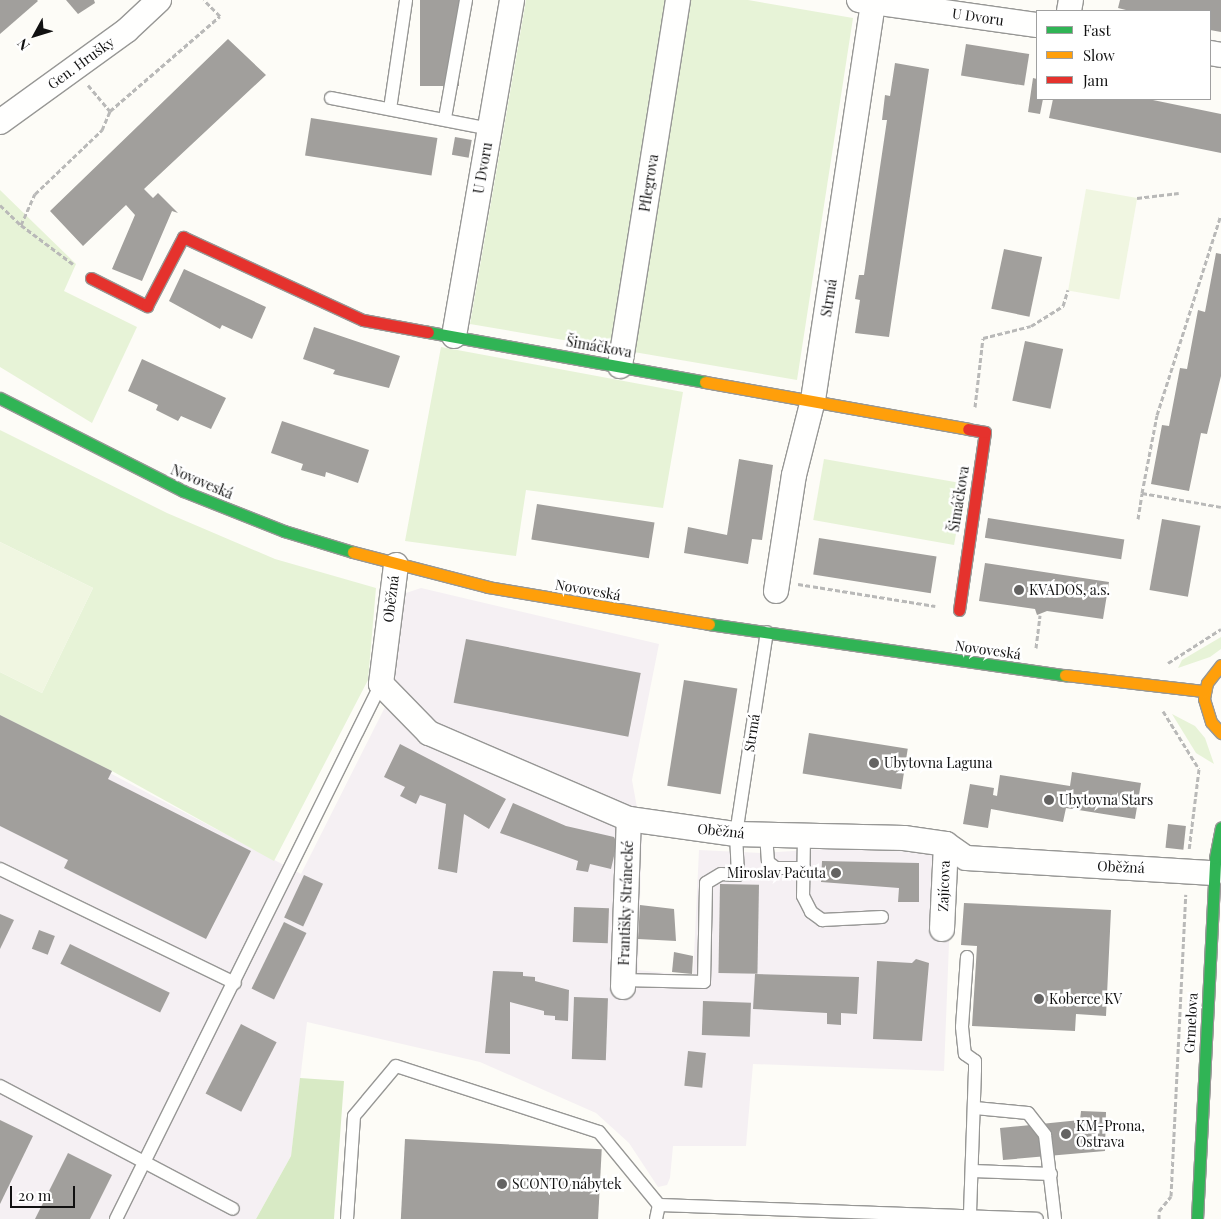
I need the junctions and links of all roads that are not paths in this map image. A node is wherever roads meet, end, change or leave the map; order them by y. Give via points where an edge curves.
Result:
1 (159, 0) edge
2 (406, 0) edge
3 (466, 0) edge
4 (512, 0) edge
5 (678, 0) edge
6 (866, 1) edge
7 (1036, 25) edge
8 (331, 98) dead end
9 (390, 109) junction
10 (445, 118) junction
11 (0, 122) edge
12 (490, 129) junction
13 (91, 278) road end
14 (454, 336) junction
15 (620, 366) junction
16 (0, 398) edge
17 (813, 400) junction
18 (396, 566) junction
19 (786, 587) road end
20 (959, 610) road end
21 (767, 632) junction
22 (1221, 664) edge
23 (380, 684) junction
24 (1204, 691) junction
25 (1221, 733) edge
26 (629, 818) junction
27 (1221, 828) edge
28 (736, 834) junction
29 (766, 834) junction
30 (804, 835) junction
31 (946, 844) junction
32 (804, 868) junction
33 (0, 869) edge
34 (1214, 873) junction
35 (882, 917) dead end
36 (942, 929) dead end
37 (967, 956) dead end
38 (235, 983) junction
39 (623, 984) joint
40 (0, 1086) edge
41 (975, 1108) junction
42 (144, 1162) junction
43 (972, 1171) junction
44 (1051, 1174) junction
45 (659, 1205) junction
46 (233, 1209) dead end
47 (970, 1215) junction
48 (116, 1219) edge
49 (347, 1219) edge
50 (656, 1219) edge
51 (1037, 1219) edge
52 (1055, 1219) edge
53 (1196, 1219) edge

1 - 11 street, Gen. Hrušky via 127,30
2 - 9 lane
3 - 10 lane
4 - 12 street, U Dvoru
5 - 15 street, Pflegrova
6 - 7 street, U Dvoru
6 - 17 street, Strmá
8 - 9 lane
9 - 10 lane
10 - 12 lane
12 - 14 street, U Dvoru
13 - 14 street, Šimáčkova via 148,306 183,238 363,320
14 - 15 street, Šimáčkova
15 - 17 street, Šimáčkova
16 - 18 street, Novoveská via 183,491 284,531
17 - 19 street, Strmá via 794,475
17 - 20 street, Šimáčkova via 985,432
18 - 21 street, Novoveská via 579,605
18 - 23 street, Oběžná
21 - 24 street, Novoveská
21 - 28 lane, Strmá
22 - 24 street
23 - 26 street, Oběžná via 429,733
23 - 38 lane
24 - 25 street via 1207,715
26 - 28 street, Oběžná
26 - 39 street, Františky Stránecké
27 - 34 street, Grmelova
28 - 29 street, Oběžná
28 - 39 lane, Strmá via 738,875 722,874 706,883 704,982
29 - 30 street, Oběžná
29 - 32 lane via 768,862 776,868
30 - 31 street, Oběžná via 904,838
30 - 32 lane
31 - 34 street, Oběžná via 966,858
31 - 36 street, Zajícova
32 - 35 lane via 803,896 811,912 822,920
33 - 38 lane
34 - 53 street, Grmelova
37 - 41 lane via 962,1027 965,1054 975,1062
38 - 42 lane
40 - 42 lane
41 - 43 lane
41 - 44 lane via 1028,1113 1045,1135
42 - 46 lane
42 - 48 lane
43 - 44 lane
43 - 47 lane
44 - 52 lane
45 - 47 lane
45 - 49 lane via 599,1132 396,1066 354,1116
45 - 50 lane
47 - 51 lane

